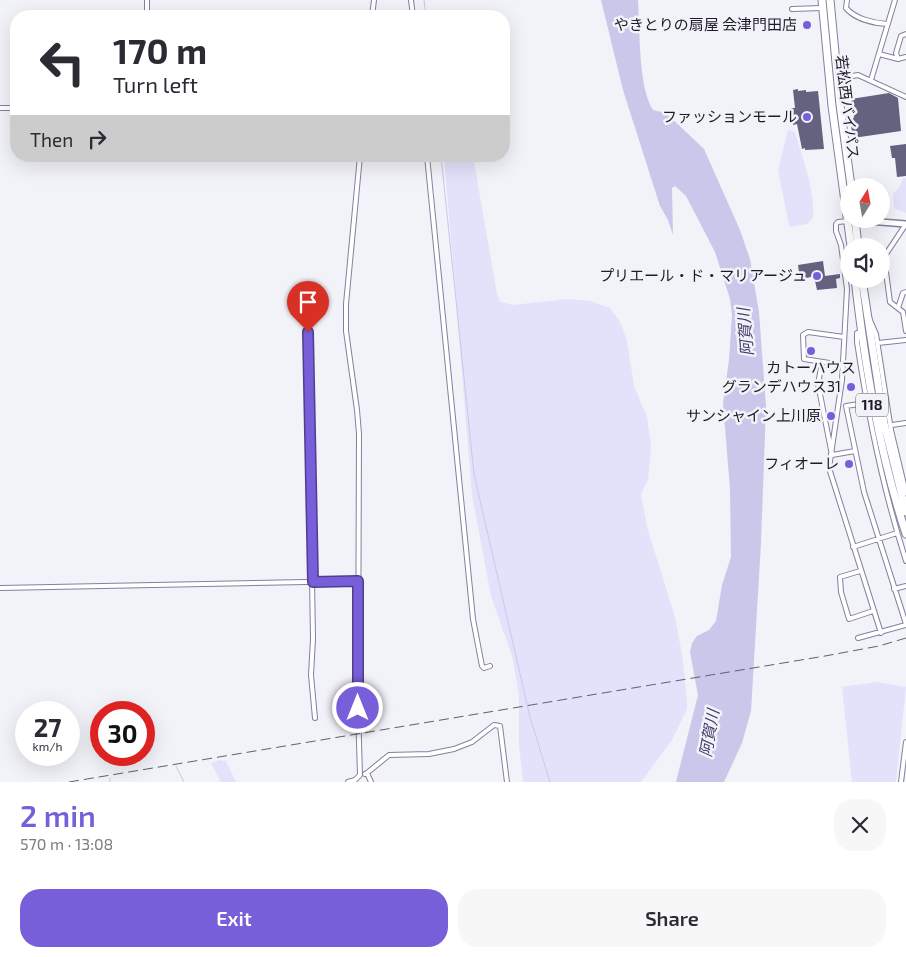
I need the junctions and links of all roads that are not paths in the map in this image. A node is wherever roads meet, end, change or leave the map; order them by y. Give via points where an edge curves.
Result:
1 (830, 0) edge
2 (847, 0) edge
3 (896, 0) edge
4 (822, 4) edge
5 (792, 9) dead end
6 (888, 24) junction
7 (906, 34) edge
8 (879, 54) junction
9 (906, 57) edge
10 (898, 59) junction
11 (837, 79) junction
12 (871, 80) junction
13 (906, 97) edge
14 (359, 162) edge
15 (428, 162) edge
16 (845, 178) edge
17 (850, 178) edge
18 (840, 222) edge
19 (890, 223) edge
20 (906, 224) edge
21 (856, 288) edge
22 (863, 288) edge
23 (906, 292) edge
24 (898, 308) junction
25 (867, 316) junction
26 (862, 331) junction
27 (906, 331) edge
28 (308, 332) dead end
29 (844, 338) junction
30 (906, 340) edge
31 (878, 343) junction
32 (822, 362) junction
33 (842, 365) junction
34 (866, 403) junction
35 (838, 406) junction
36 (846, 406) junction
37 (906, 423) edge
38 (892, 425) dead end
39 (856, 451) junction
40 (832, 456) junction
41 (906, 493) edge
42 (906, 512) edge
43 (897, 533) junction
44 (905, 533) edge
45 (899, 539) junction
46 (878, 540) junction
47 (852, 547) junction
48 (906, 561) edge
49 (860, 571) junction
50 (358, 581) junction
51 (313, 582) junction
52 (906, 586) edge
53 (0, 588) edge
54 (894, 589) junction
55 (874, 611) junction
56 (906, 624) edge
57 (881, 633) junction
58 (858, 638) dead end
59 (490, 666) dead end
60 (315, 718) dead end
61 (906, 742) edge
62 (367, 773) junction
63 (360, 775) junction
64 (348, 782) edge
65 (371, 782) edge
66 (507, 782) edge
67 (901, 782) edge

1 - 11 highway, 若松西バイパス
2 - 6 street via 846,8 852,13
3 - 6 street
4 - 5 street
4 - 16 highway, 若松西バイパス via 832,106
6 - 8 street
7 - 10 street via 900,36 896,53
8 - 10 street
8 - 12 street
9 - 10 street
11 - 12 street via 858,75
11 - 17 highway, 若松西バイパス
12 - 13 street
14 - 50 street via 346,304 346,331 359,434
15 - 59 street via 473,619 482,666
18 - 29 street via 836,228 847,289
19 - 20 street
20 - 24 street via 884,257 890,302
21 - 26 highway, 118
22 - 25 highway, 118
23 - 24 street
24 - 27 street via 903,312
25 - 31 street via 873,324
25 - 42 highway, 118 via 884,423
26 - 34 street via 857,333 857,342
26 - 44 highway, 118 via 874,414
28 - 51 street
29 - 32 street via 808,332 803,335 804,359
29 - 33 street
30 - 31 street
31 - 41 street via 890,430
32 - 33 street
32 - 40 street via 818,384
33 - 35 street
34 - 36 street
34 - 43 street
35 - 36 street
35 - 40 street
36 - 39 street
37 - 38 street
39 - 40 street
39 - 46 street
40 - 47 street via 829,468
43 - 45 street
43 - 46 street
44 - 45 street
45 - 48 street
46 - 47 street
46 - 54 street
47 - 49 street
49 - 55 street
49 - 55 street via 840,577 849,619
50 - 51 street
50 - 63 street
51 - 53 street
51 - 60 street via 311,675
52 - 54 street
54 - 56 street
55 - 57 street
56 - 57 street
57 - 58 street
61 - 67 street
62 - 63 street
62 - 65 street
62 - 66 street via 389,755 448,750 472,742 498,725 502,733
63 - 64 street

